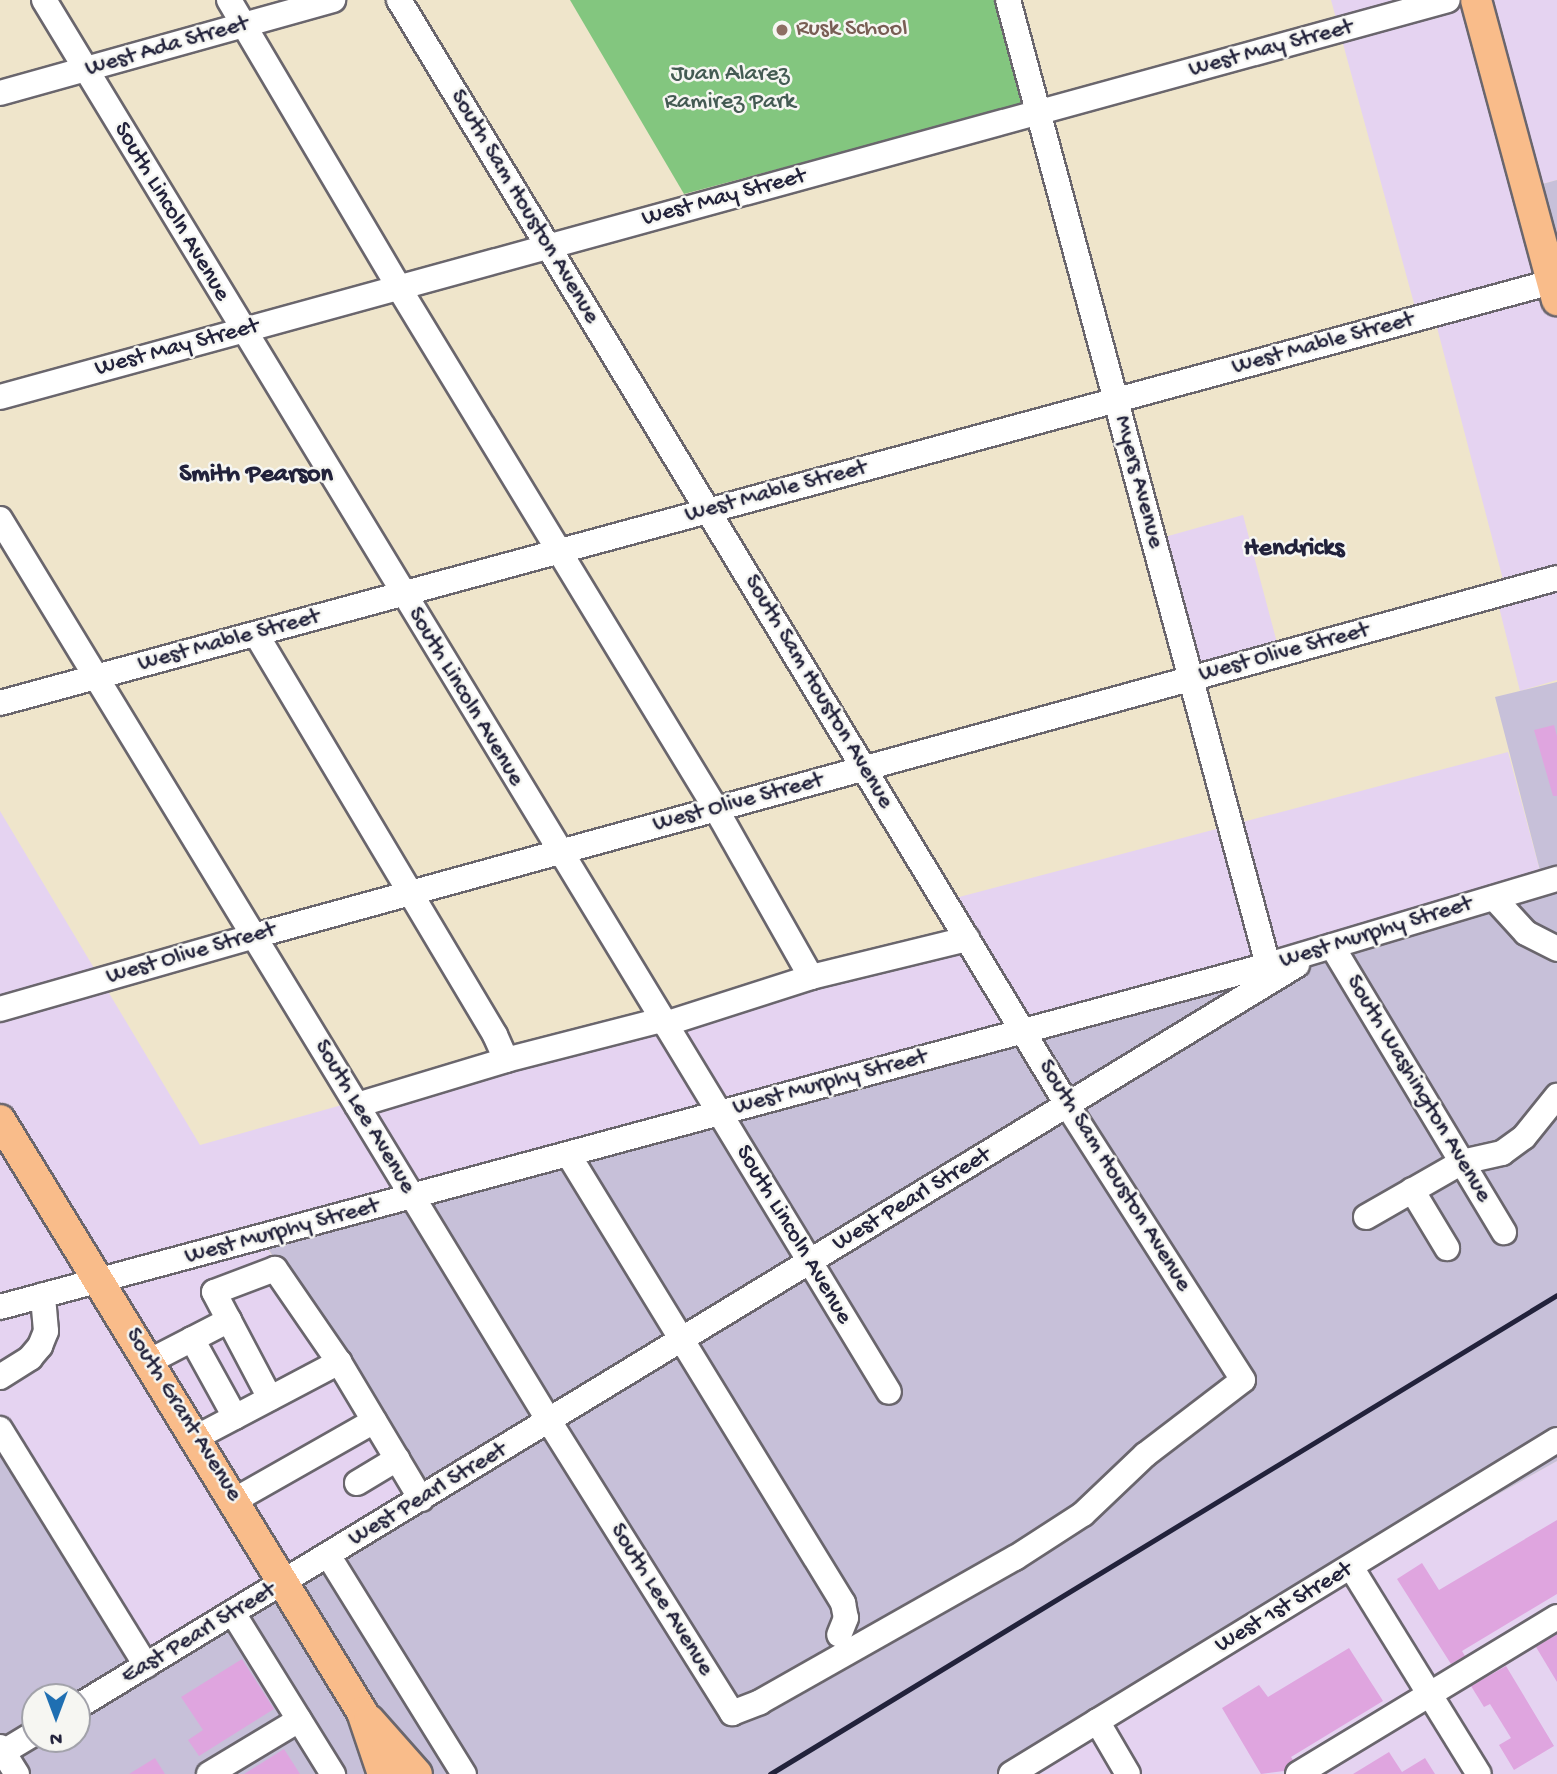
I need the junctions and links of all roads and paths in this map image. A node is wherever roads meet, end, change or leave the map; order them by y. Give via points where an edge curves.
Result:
1 (44, 0) edge
2 (229, 0) edge
3 (333, 0) edge
4 (399, 0) edge
5 (1008, 0) edge
6 (1448, 0) edge
7 (1476, 0) edge
8 (242, 26) junction
9 (85, 70) junction
10 (0, 93) edge
11 (1038, 112) junction
12 (548, 246) junction
13 (399, 288) junction
14 (1555, 291) edge
15 (242, 331) junction
16 (0, 397) edge
17 (1116, 400) junction
18 (708, 511) junction
19 (0, 519) edge
20 (559, 551) junction
21 (1557, 578) edge
22 (403, 594) junction
23 (256, 634) junction
24 (96, 677) junction
25 (1191, 678) junction
26 (0, 703) edge
27 (864, 768) junction
28 (716, 809) junction
29 (560, 852) junction
30 (1557, 879) edge
31 (411, 892) junction
32 (1493, 898) junction
33 (254, 936) junction
34 (967, 939) junction
35 (1328, 947) junction
36 (1557, 949) edge
37 (1268, 965) junction
38 (811, 977) junction
39 (0, 1009) edge
40 (664, 1022) junction
41 (1023, 1031) junction
42 (506, 1060) junction
43 (1557, 1096) edge
44 (357, 1105) junction
45 (1068, 1106) junction
46 (719, 1113) junction
47 (0, 1120) edge
48 (568, 1154) junction
49 (1462, 1162) junction
50 (1412, 1190) junction
51 (412, 1196) junction
52 (1366, 1217) dead end
53 (1504, 1232) dead end
54 (239, 1244) junction
55 (1447, 1248) dead end
56 (197, 1255) junction
57 (810, 1262) junction
58 (255, 1276) junction
59 (100, 1281) junction
60 (214, 1292) junction
61 (43, 1295) junction
62 (0, 1307) edge
63 (229, 1320) junction
64 (191, 1339) junction
65 (684, 1339) junction
66 (150, 1361) junction
67 (339, 1362) junction
68 (0, 1377) edge
69 (889, 1392) dead end
70 (270, 1398) junction
71 (235, 1417) junction
72 (374, 1421) junction
73 (549, 1421) junction
74 (0, 1429) edge
75 (197, 1437) junction
76 (1557, 1440) edge
77 (397, 1459) junction
78 (357, 1483) dead end
79 (421, 1499) junction
80 (235, 1500) junction
81 (328, 1555) junction
82 (1351, 1567) junction
83 (285, 1582) junction
84 (233, 1613) junction
85 (1557, 1617) edge
86 (839, 1635) dead end
87 (146, 1665) junction
88 (1431, 1696) junction
89 (91, 1698) edge
90 (362, 1712) junction
91 (732, 1713) joint
92 (299, 1720) junction
93 (1097, 1721) junction
94 (21, 1740) edge
95 (1, 1751) edge
96 (17, 1774) edge
97 (209, 1774) edge
98 (333, 1774) edge
99 (383, 1774) edge
100 (417, 1774) edge
101 (464, 1774) edge
102 (1011, 1774) edge
103 (1128, 1774) edge
104 (1297, 1774) edge
105 (1479, 1774) edge

1 - 9 street, South Lincoln Avenue
2 - 8 street
3 - 8 street, West Ada Street
4 - 12 street, South Sam Houston Avenue
5 - 11 street, Myers Avenue
6 - 11 street, West May Street
7 - 14 main road
8 - 9 street, West Ada Street
8 - 13 street
9 - 10 street, West Ada Street
9 - 15 street, South Lincoln Avenue
11 - 12 street, West May Street
11 - 17 street, Myers Avenue
12 - 13 street, West May Street
12 - 18 street, South Sam Houston Avenue
13 - 15 street, West May Street
13 - 20 street
14 - 17 street, West Mable Street
15 - 16 street, West May Street
15 - 22 street, South Lincoln Avenue
17 - 18 street, West Mable Street
17 - 25 street, Myers Avenue
18 - 20 street, West Mable Street
18 - 27 street, South Sam Houston Avenue
19 - 24 street, South Lee Avenue
20 - 22 street, West Mable Street
20 - 28 street
21 - 25 street, West Olive Street
22 - 23 street, West Mable Street
22 - 29 street, South Lincoln Avenue
23 - 24 street, West Mable Street
23 - 31 street
24 - 26 street, West Mable Street
24 - 33 street, South Lee Avenue
25 - 27 street, West Olive Street
25 - 37 street, Myers Avenue
27 - 28 street, West Olive Street
27 - 34 street, South Sam Houston Avenue
28 - 29 street, West Olive Street
28 - 38 street
29 - 31 street, West Olive Street
29 - 40 street, South Lincoln Avenue
30 - 32 street, West Murphy Street
31 - 33 street, West Olive Street
31 - 42 street
32 - 35 street, West Murphy Street
32 - 36 street via 1526,933
33 - 39 street, West Olive Street
33 - 44 street, South Lee Avenue
34 - 38 street
34 - 41 street, South Sam Houston Avenue
35 - 37 street, West Murphy Street
35 - 45 street, West Pearl Street
35 - 49 street, South Washington Avenue
37 - 41 street, West Murphy Street
38 - 40 street
40 - 42 street
40 - 46 street, South Lincoln Avenue
41 - 45 street, South Sam Houston Avenue
41 - 46 street, West Murphy Street
42 - 44 street
43 - 49 street via 1524,1137 1503,1153
44 - 51 street, South Lee Avenue
45 - 57 street, West Pearl Street
45 - 91 street, South Sam Houston Avenue via 1243,1380 1145,1455 1083,1514 1015,1558 761,1702
46 - 48 street, West Murphy Street
46 - 57 street, South Lincoln Avenue
47 - 59 main road, South Grant Avenue
48 - 51 street, West Murphy Street
48 - 65 street
49 - 50 street
49 - 53 street, South Washington Avenue
50 - 52 street
50 - 55 street
51 - 54 street, West Murphy Street
51 - 73 street, South Lee Avenue
54 - 56 street, West Murphy Street
54 - 58 street
56 - 59 street, West Murphy Street
56 - 60 street
57 - 65 street, West Pearl Street
57 - 69 street, South Lincoln Avenue
58 - 60 street
58 - 67 street via 275,1269
59 - 61 street, West Murphy Street
59 - 66 main road, South Grant Avenue
60 - 63 street
61 - 62 street, West Murphy Street
61 - 68 street via 46,1331 40,1346
63 - 64 street
63 - 70 street
64 - 66 street
64 - 71 street
65 - 73 street, West Pearl Street
65 - 86 street via 843,1603 846,1618
66 - 75 main road, South Grant Avenue
67 - 70 street
67 - 72 street
70 - 71 street
71 - 75 street
72 - 77 street
72 - 80 street
73 - 79 street, West Pearl Street
73 - 91 street, South Lee Avenue
74 - 87 street
75 - 80 main road, South Grant Avenue
76 - 82 street, West 1st Street
77 - 78 street
77 - 79 street
79 - 81 street, West Pearl Street
80 - 83 main road, South Grant Avenue
81 - 83 street, West Pearl Street
81 - 101 street
82 - 88 street
82 - 93 street, West 1st Street
83 - 84 street, East Pearl Street
83 - 90 main road, South Grant Avenue
84 - 87 street, East Pearl Street
84 - 92 street
85 - 88 street
87 - 89 street, East Pearl Street
88 - 104 street
88 - 105 street
90 - 99 main road, South Grant Avenue
90 - 100 main road, South Grant Avenue
92 - 97 street
92 - 98 street
93 - 102 street, West 1st Street
93 - 103 street
94 - 95 street
95 - 96 street

